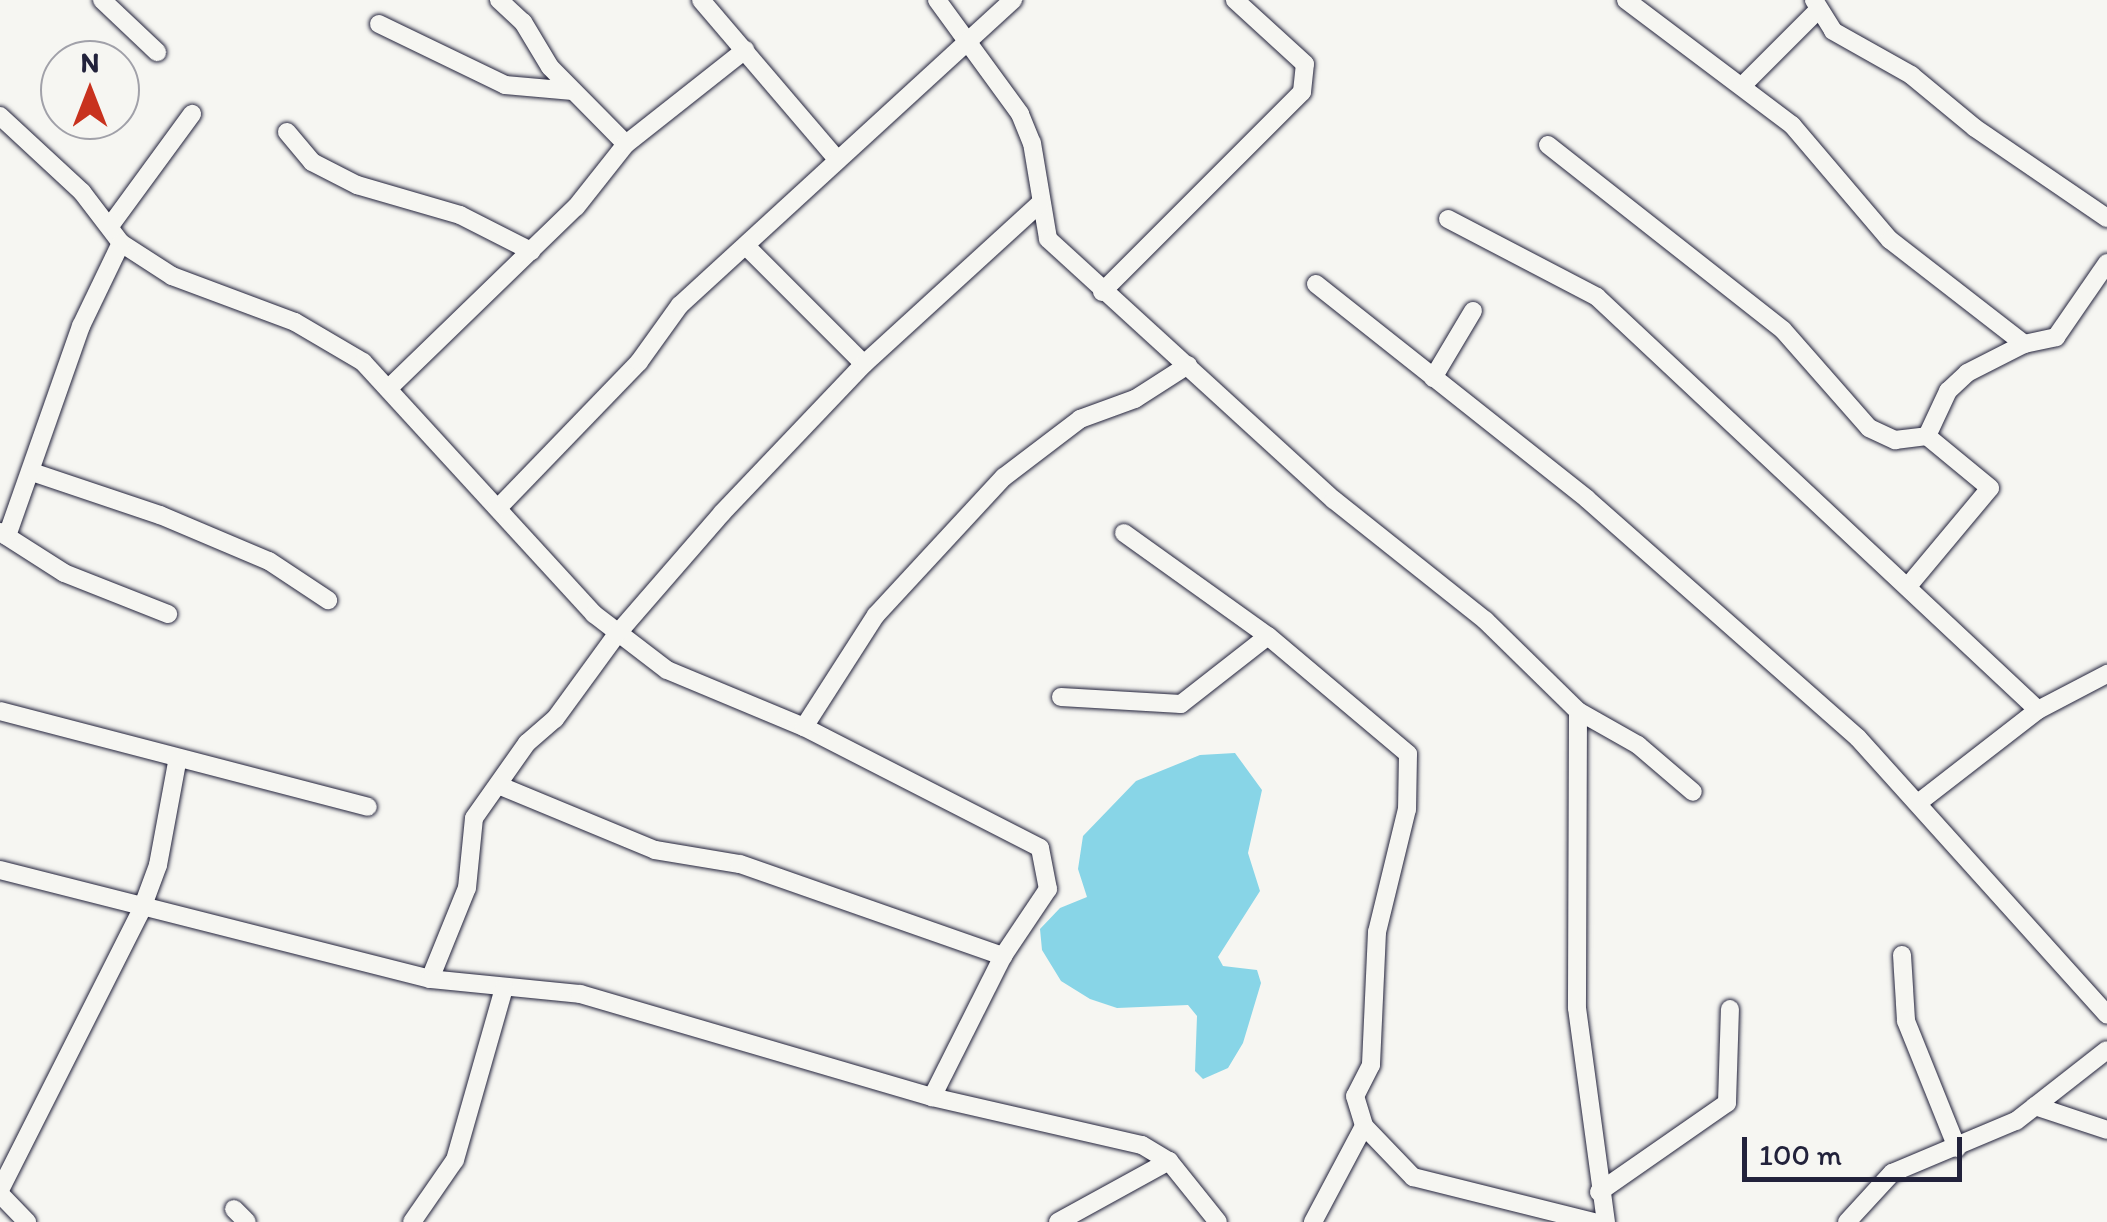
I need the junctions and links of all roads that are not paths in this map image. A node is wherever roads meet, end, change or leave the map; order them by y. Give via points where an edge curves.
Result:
1 (102, 0) edge
2 (499, 0) edge
3 (701, 0) edge
4 (938, 0) edge
5 (1013, 0) edge
6 (1235, 0) edge
7 (1626, 0) edge
8 (1815, 6) edge
9 (379, 24) dead end
10 (972, 41) junction
11 (746, 50) junction
12 (157, 52) dead end
13 (1742, 86) junction
14 (573, 92) junction
15 (192, 114) dead end
16 (0, 116) edge
17 (287, 132) dead end
18 (626, 144) junction
19 (1548, 145) dead end
20 (836, 158) junction
21 (1040, 204) junction
22 (2107, 218) edge
23 (1448, 219) dead end
24 (110, 226) junction
25 (121, 243) junction
26 (748, 247) junction
27 (531, 251) junction
28 (2107, 263) edge
29 (1316, 284) dead end
30 (1102, 292) junction
31 (1472, 311) dead end
32 (2024, 344) junction
33 (864, 364) junction
34 (1188, 365) junction
35 (1433, 378) junction
36 (391, 386) junction
37 (1927, 436) junction
38 (34, 473) junction
39 (498, 508) junction
40 (1124, 533) dead end
41 (4, 534) edge
42 (1909, 585) junction
43 (328, 600) dead end
44 (168, 614) dead end
45 (617, 634) junction
46 (1268, 636) junction
47 (2107, 674) edge
48 (1061, 697) dead end
49 (2038, 710) junction
50 (0, 711) edge
51 (1578, 711) junction
52 (804, 727) junction
53 (177, 762) junction
54 (498, 785) junction
55 (1693, 792) dead end
56 (1918, 803) junction
57 (368, 807) dead end
58 (0, 870) edge
59 (142, 910) junction
60 (1003, 956) junction
61 (1902, 956) dead end
62 (430, 979) junction
63 (504, 988) junction
64 (1730, 1009) dead end
65 (2107, 1015) edge
66 (2107, 1051) edge
67 (932, 1097) junction
68 (2035, 1106) junction
69 (1364, 1126) junction
70 (2107, 1130) edge
71 (1956, 1148) junction
72 (1169, 1160) junction
73 (0, 1192) edge
74 (1599, 1192) junction
75 (27, 1222) edge
76 (412, 1222) edge
77 (1058, 1222) edge
78 (1218, 1222) edge
79 (1313, 1222) edge
80 (1593, 1222) edge
81 (1606, 1222) edge
82 (1847, 1222) edge

1 - 12 street
2 - 14 street
3 - 11 street
4 - 10 street
5 - 10 street
6 - 30 street via 1305,64 1302,92
7 - 13 street
8 - 13 street
8 - 22 street via 1833,31 1910,76
9 - 14 street via 505,86
10 - 20 street
10 - 21 street via 1020,114 1038,168
11 - 18 street
11 - 20 street
13 - 32 street via 1792,124 1890,240
14 - 18 street
15 - 24 street
16 - 24 street
17 - 27 street via 312,162 357,185 460,215
18 - 27 street
19 - 37 street via 1784,330 1869,428 1896,440
20 - 26 street
21 - 30 street via 1048,239
21 - 33 street
23 - 42 street via 1598,297
24 - 25 street
25 - 36 street via 172,276 338,344
25 - 38 street via 81,326
26 - 33 street
26 - 39 street via 680,305 639,362
27 - 36 street
28 - 32 street via 2056,337
29 - 35 street
30 - 34 street
31 - 35 street
32 - 37 street via 1993,357 1948,392
33 - 45 street
34 - 51 street via 1334,500 1485,620
34 - 52 street via 1135,400 1080,419 1004,477 876,615
35 - 56 street via 1625,532 1858,738
36 - 39 street
37 - 42 street via 1990,488
38 - 41 street
38 - 43 street via 269,561
39 - 45 street
40 - 46 street
41 - 44 street via 64,574
42 - 49 street
45 - 52 street via 667,670
45 - 54 street
46 - 48 street via 1181,704
46 - 69 street via 1408,754 1407,809 1376,932 1371,1065 1356,1096
47 - 49 street
49 - 56 street
50 - 53 street
51 - 55 street via 1638,745
51 - 74 street via 1578,1008
52 - 60 street via 1040,848 1048,889
53 - 57 street
53 - 59 street via 158,865
54 - 60 street via 656,850 740,864
54 - 62 street via 474,818 468,888
56 - 65 street
58 - 59 street
59 - 62 street
59 - 73 street
60 - 67 street
61 - 71 street via 1906,1021
62 - 63 street
63 - 67 street via 580,994
63 - 76 street via 468,1125 454,1160
64 - 74 street via 1727,1104
66 - 68 street
67 - 72 street via 1142,1145
68 - 70 street
68 - 71 street
69 - 79 street
69 - 80 street via 1413,1177
71 - 82 street via 1892,1173
72 - 77 street
72 - 78 street
73 - 75 street
74 - 81 street

